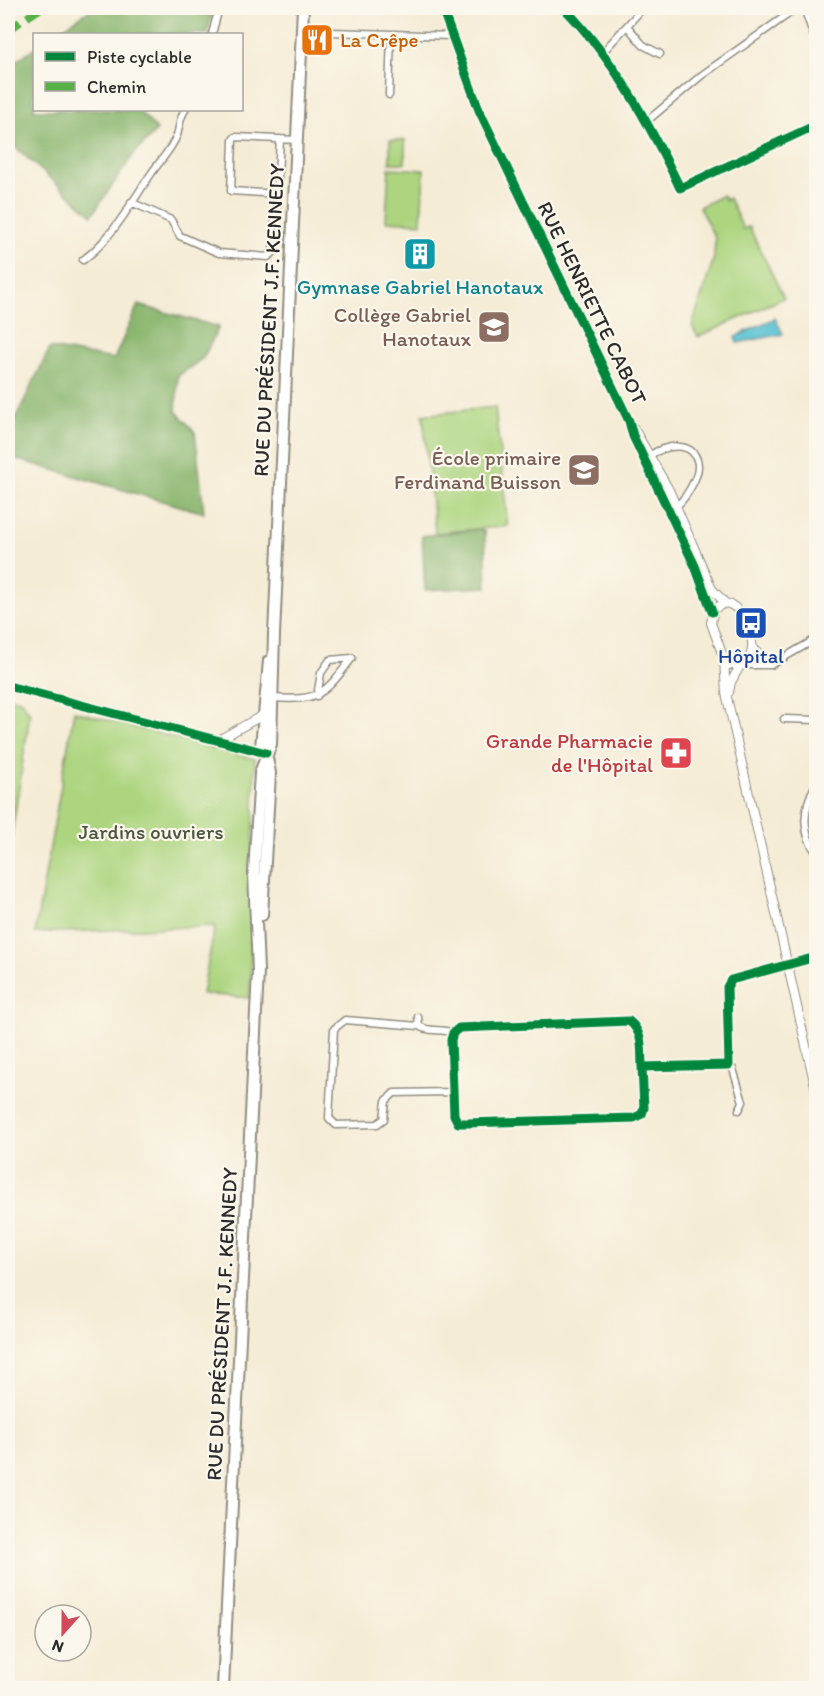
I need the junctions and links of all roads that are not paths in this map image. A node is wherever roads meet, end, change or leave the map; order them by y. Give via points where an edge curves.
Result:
1 (219, 8) edge
2 (303, 8) edge
3 (442, 8) edge
4 (564, 8) edge
5 (643, 8) edge
6 (797, 8) edge
7 (804, 8) edge
8 (627, 26) junction
9 (302, 31) junction
10 (212, 33) edge
11 (391, 34) junction
12 (451, 36) junction
13 (816, 42) edge
14 (602, 53) junction
15 (660, 54) dead end
16 (388, 95) dead end
17 (184, 111) edge
18 (647, 121) junction
19 (816, 125) edge
20 (280, 139) junction
21 (297, 140) junction
22 (277, 194) junction
23 (131, 202) junction
24 (83, 260) dead end
25 (629, 421) junction
26 (649, 456) junction
27 (651, 473) junction
28 (677, 507) junction
29 (725, 603) junction
30 (712, 612) junction
31 (816, 639) edge
32 (754, 648) junction
33 (724, 659) junction
34 (779, 661) junction
35 (742, 665) junction
36 (8, 686) edge
37 (318, 696) junction
38 (269, 698) junction
39 (728, 700) junction
40 (263, 715) junction
41 (783, 719) dead end
42 (816, 720) edge
43 (215, 742) junction
44 (266, 753) junction
45 (816, 784) edge
46 (816, 852) edge
47 (816, 957) edge
48 (788, 964) junction
49 (418, 1017) dead end
50 (419, 1026) junction
51 (453, 1033) junction
52 (729, 1065) junction
53 (642, 1067) junction
54 (816, 1090) edge
55 (452, 1092) junction
56 (739, 1110) dead end
57 (223, 1689) edge

1 - 10 street
2 - 9 main road, RUE DU PRÉSIDENT J.F. KENNEDY
3 - 12 street, RUE HENRIETTE CABOT
4 - 14 street
5 - 8 street
6 - 18 street via 702,75
7 - 13 street
8 - 14 street
8 - 15 street via 643,45
9 - 11 street
9 - 21 main road, RUE DU PRÉSIDENT J.F. KENNEDY
11 - 12 street
11 - 16 street
12 - 25 street, RUE HENRIETTE CABOT via 479,110
14 - 18 street
17 - 23 street via 177,135
18 - 19 street via 680,188
20 - 21 street
20 - 22 street
20 - 22 street via 235,137 232,150 231,191
21 - 38 main road, RUE DU PRÉSIDENT J.F. KENNEDY
22 - 23 street via 273,253 268,257 219,253 180,236 171,220
23 - 24 street via 96,251
25 - 26 street, RUE HENRIETTE CABOT
25 - 27 street, RUE HENRIETTE CABOT
26 - 28 street, RUE HENRIETTE CABOT
26 - 28 street via 675,445 690,451 696,461 697,474
27 - 28 street via 673,508
27 - 30 street, RUE HENRIETTE CABOT
28 - 29 street, RUE HENRIETTE CABOT via 712,589
29 - 30 street
29 - 32 street, RUE HENRIETTE CABOT via 741,612
30 - 33 street, RUE HENRIETTE CABOT via 711,623
31 - 34 street
32 - 34 street via 763,657
32 - 35 street via 752,657
33 - 35 street via 730,665
33 - 39 street
34 - 35 street via 771,666
35 - 39 street via 730,682
36 - 43 street
37 - 37 street via 324,667 330,660 352,658 331,687
37 - 38 street
38 - 40 main road, RUE DU PRÉSIDENT J.F. KENNEDY
38 - 44 main road, RUE DU PRÉSIDENT J.F. KENNEDY via 271,744
39 - 48 street
40 - 43 street
40 - 44 main road, RUE DU PRÉSIDENT J.F. KENNEDY via 261,747
41 - 42 street
43 - 44 street
44 - 57 main road, RUE DU PRÉSIDENT J.F. KENNEDY via 260,773 254,873 258,961
45 - 46 street via 805,810 808,837
47 - 48 street
48 - 52 street via 729,983
48 - 54 street
49 - 50 street
50 - 51 street
50 - 55 street via 339,1022 334,1029 329,1118 336,1125 377,1124 384,1119 386,1101 394,1093
51 - 53 street via 459,1028 629,1020 641,1035
51 - 55 street
52 - 53 street
52 - 56 street via 742,1102
53 - 55 street via 644,1108 634,1118 458,1123

